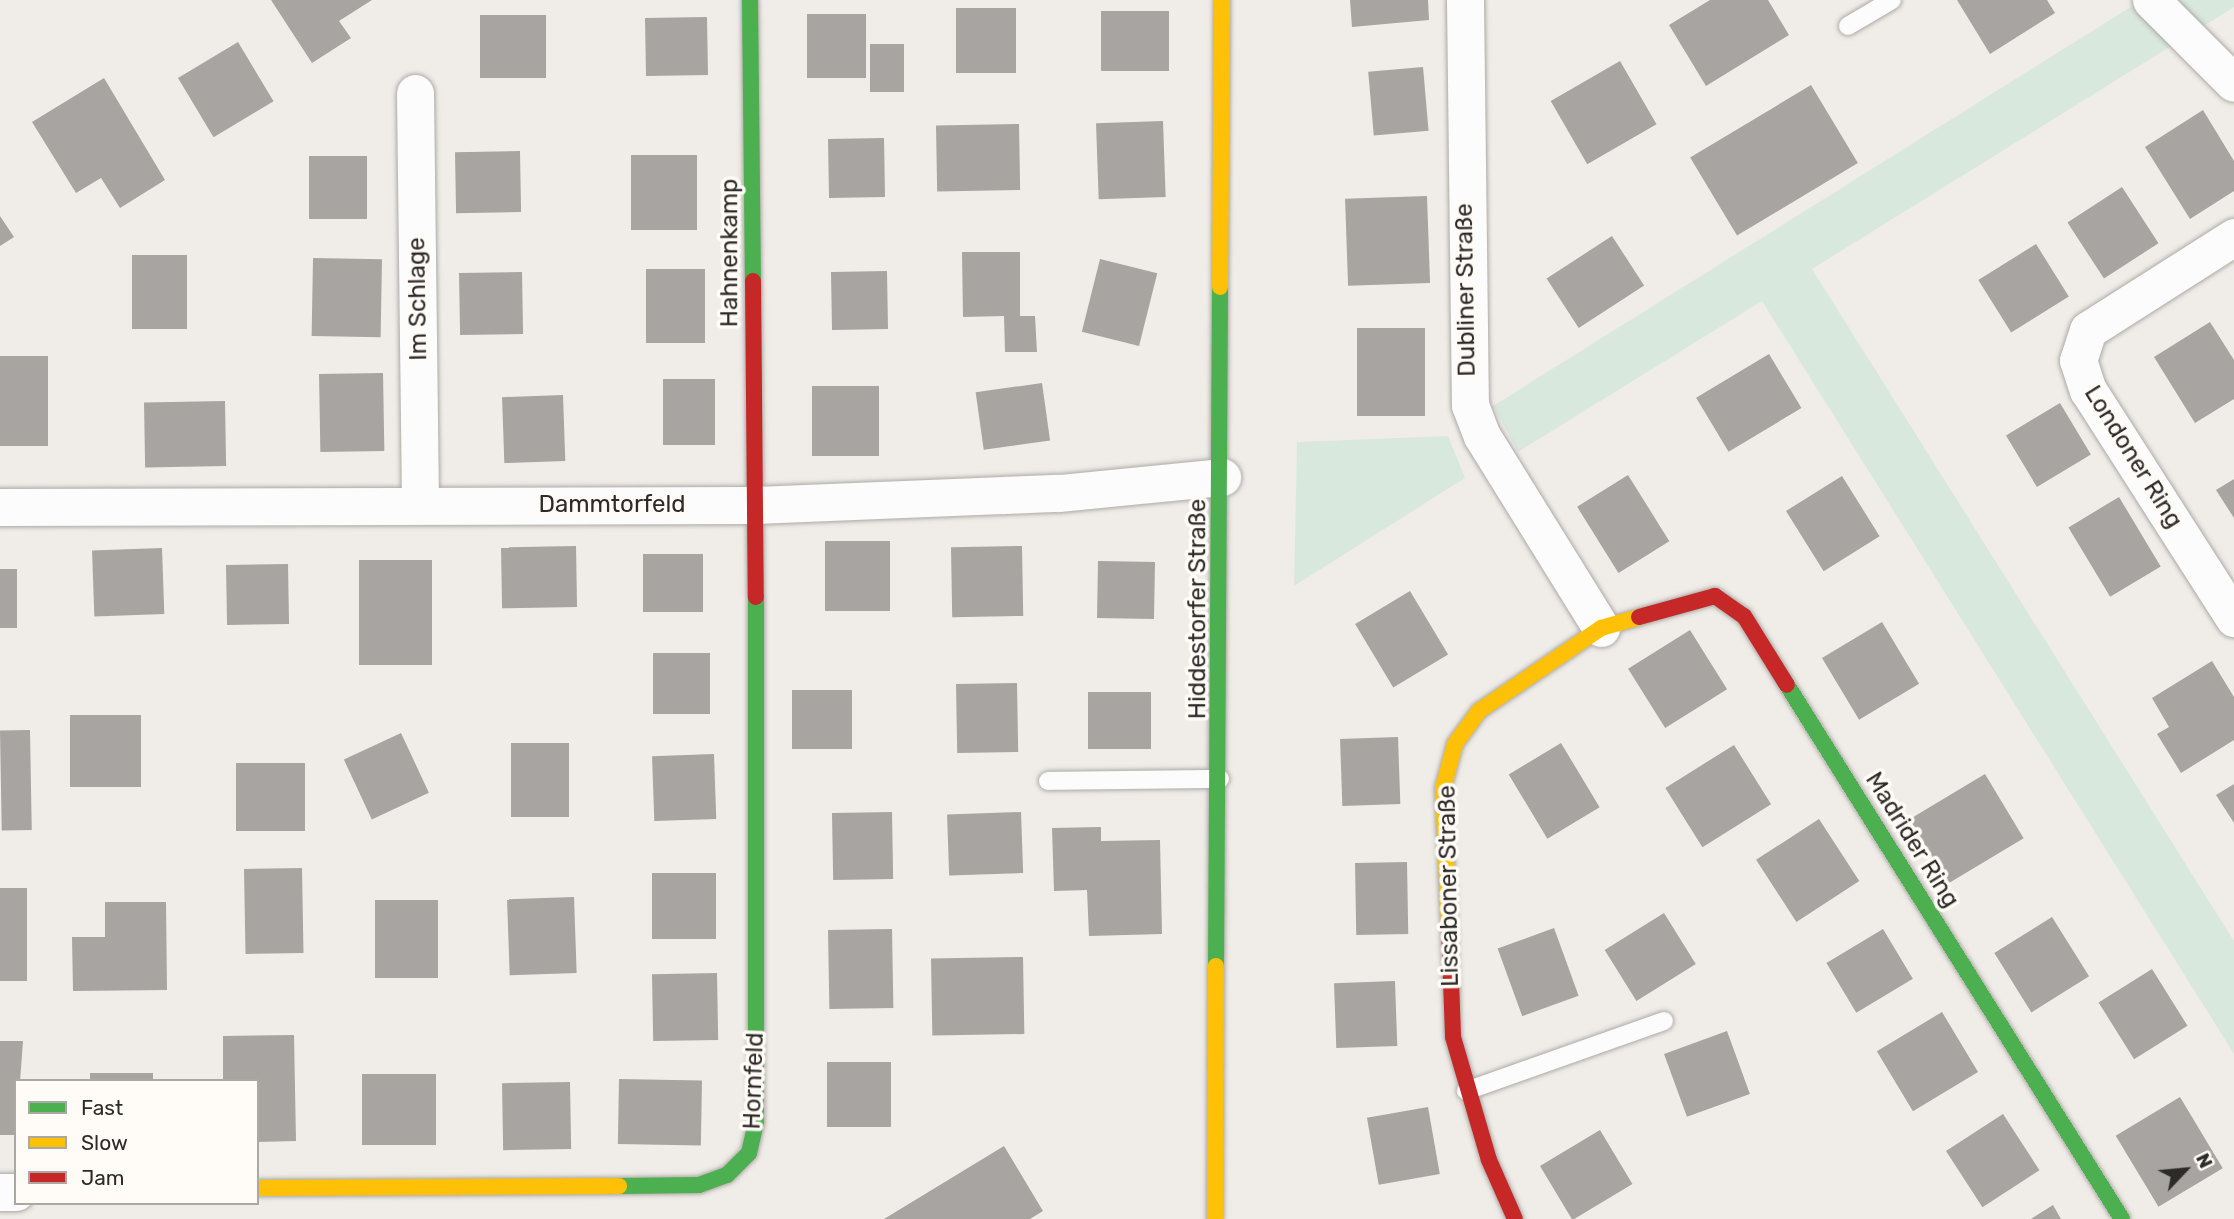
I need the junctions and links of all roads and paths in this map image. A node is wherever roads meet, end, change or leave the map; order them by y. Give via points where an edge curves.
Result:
1 (750, 0) edge
2 (1222, 0) edge
3 (1465, 0) edge
4 (1892, 0) edge
5 (2151, 0) edge
6 (1848, 26) dead end
7 (2234, 83) edge
8 (415, 93) dead end
9 (2234, 237) edge
10 (1222, 477) junction
11 (420, 505) junction
12 (755, 505) junction
13 (0, 507) edge
14 (2234, 618) edge
15 (1601, 628) junction
16 (1220, 779) junction
17 (1048, 782) dead end
18 (1664, 1021) dead end
19 (1466, 1091) junction
20 (259, 1188) edge
21 (1215, 1219) edge
22 (1515, 1219) edge
23 (2122, 1219) edge

1 - 12 street, Hahnenkamp
2 - 10 street, Hiddestorfer Straße
3 - 15 street, Dubliner Straße via 1469,405 1482,436
4 - 6 lane
5 - 7 street
8 - 11 street, Im Schlage
9 - 14 street, Londoner Ring via 2088,330 2078,360 2088,390
10 - 12 street, Dammtorfeld via 1059,493
10 - 16 street, Hiddestorfer Straße
11 - 12 street, Dammtorfeld
11 - 13 street, Dammtorfeld
12 - 20 street, Hornfeld via 755,1122 749,1153 727,1175 699,1185
15 - 19 street, Lissaboner Straße via 1479,711 1455,744 1443,788 1453,1037
15 - 23 street, Madrider Ring via 1715,596 1744,616
16 - 17 lane
16 - 21 street, Hiddestorfer Straße
18 - 19 lane
19 - 22 street, Lissaboner Straße

